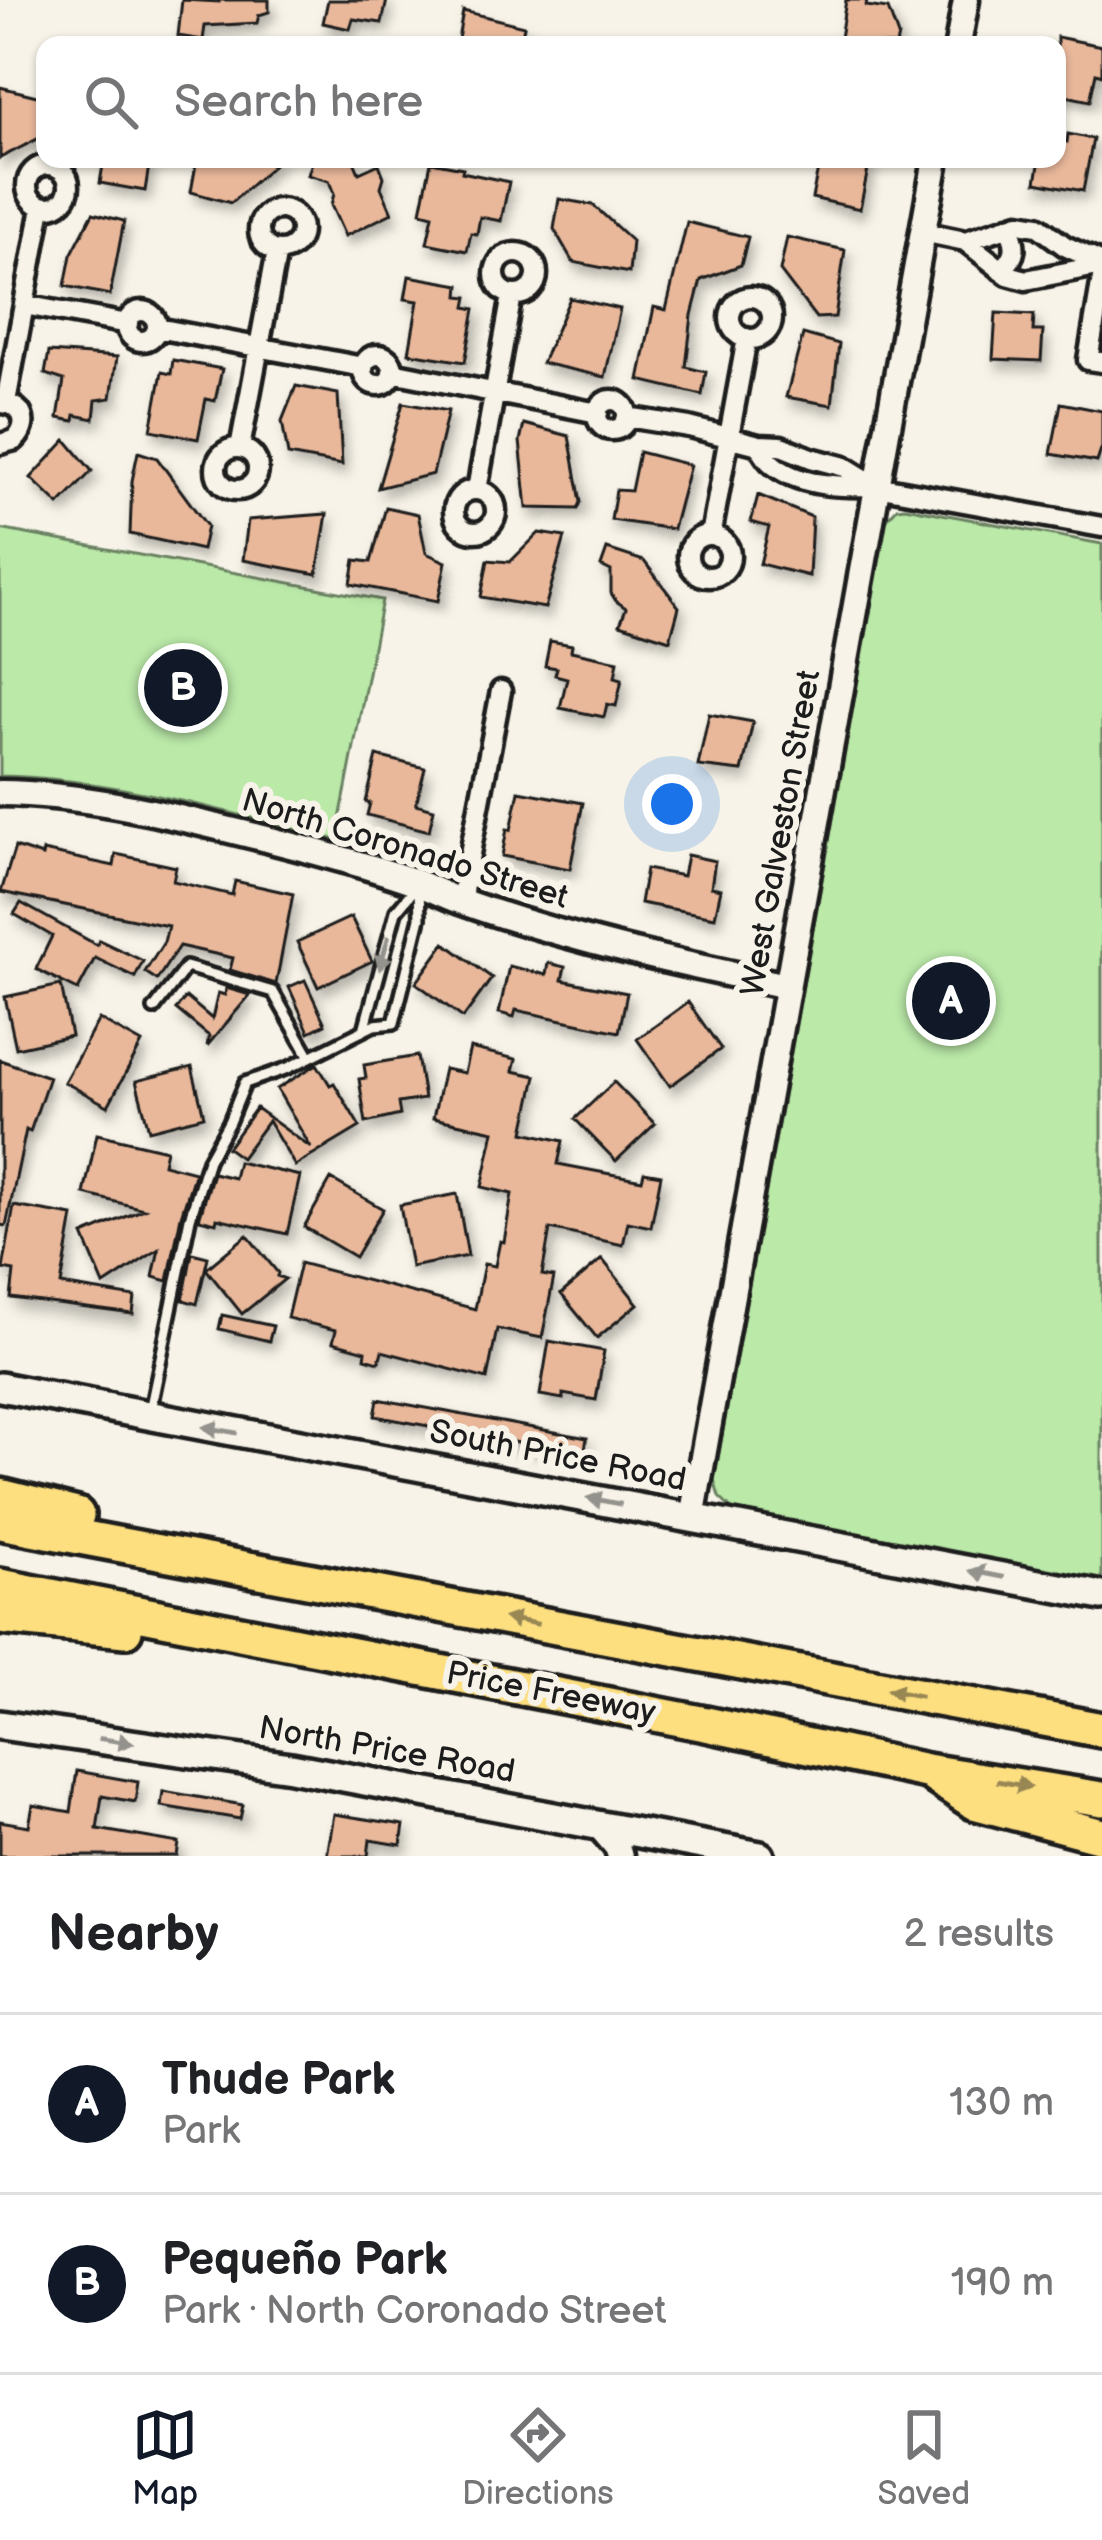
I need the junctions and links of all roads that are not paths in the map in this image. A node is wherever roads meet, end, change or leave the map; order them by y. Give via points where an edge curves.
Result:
1 (966, 0) edge
2 (960, 36) edge
3 (934, 168) edge
4 (42, 207) dead end
5 (1009, 226) junction
6 (922, 232) junction
7 (965, 241) junction
8 (277, 250) dead end
9 (1102, 264) edge
10 (1001, 269) junction
11 (1102, 278) edge
12 (512, 295) dead end
13 (24, 305) junction
14 (747, 338) dead end
15 (259, 348) junction
16 (1095, 361) edge
17 (495, 392) junction
18 (3, 402) edge
19 (730, 437) junction
20 (0, 444) edge
21 (759, 445) junction
22 (240, 448) dead end
23 (811, 458) junction
24 (803, 480) junction
25 (876, 486) junction
26 (477, 490) dead end
27 (1102, 527) edge
28 (711, 535) dead end
29 (501, 692) dead end
30 (0, 793) edge
31 (419, 884) junction
32 (460, 901) junction
33 (787, 986) junction
34 (154, 1009) dead end
35 (364, 1030) junction
36 (310, 1057) junction
37 (0, 1387) edge
38 (149, 1417) junction
39 (0, 1496) edge
40 (692, 1518) junction
41 (0, 1522) edge
42 (0, 1586) edge
43 (369, 1592) junction
44 (1102, 1596) edge
45 (0, 1617) edge
46 (319, 1647) junction
47 (0, 1725) edge
48 (1102, 1730) edge
49 (926, 1771) junction
50 (1102, 1799) edge
51 (600, 1827) junction
52 (1102, 1836) edge
53 (655, 1847) edge
54 (620, 1856) edge
55 (760, 1856) edge

1 - 2 street
3 - 6 street, West Galveston Street
4 - 13 street
5 - 7 street
5 - 9 street via 1038,226
5 - 10 street via 1015,253
6 - 7 street
6 - 25 street, West Galveston Street
7 - 10 street
8 - 15 street
9 - 10 street via 1026,280
11 - 16 street
12 - 17 street
13 - 15 street via 128,324 138,340 157,328
13 - 18 street
14 - 19 street
15 - 17 street via 364,367 380,355 392,372
15 - 22 street
17 - 19 street via 598,413 612,430 627,418
17 - 26 street
18 - 20 street via 19,409 24,429
19 - 21 street
19 - 28 street
21 - 23 street
21 - 24 street via 771,463
23 - 24 street
23 - 25 street via 845,466
24 - 25 street
25 - 27 street
25 - 33 street, West Galveston Street
29 - 32 street
30 - 31 street, North Coronado Street via 181,818
31 - 32 street, North Coronado Street
31 -> 35 lane via 396,911
31 - 35 lane via 420,918 394,1023
32 - 33 street, North Coronado Street
33 - 40 street, West Galveston Street
34 - 36 lane via 185,967 273,992
35 - 36 lane
36 - 38 lane via 244,1083 208,1160
37 - 38 main road, South Price Road
40 -> 38 main road, South Price Road
39 - 43 highway
44 -> 40 main road, South Price Road
41 - 43 highway, Price Freeway
42 - 46 highway, Price Freeway
48 -> 43 highway, Price Freeway
45 - 46 highway
46 - 49 highway, Price Freeway
47 -> 51 main road, North Price Road via 332,1774
49 -> 50 highway, Price Freeway
49 - 52 highway via 974,1802
51 - 53 main road, North Price Road
51 - 54 street
53 - 55 main road, North Price Road

